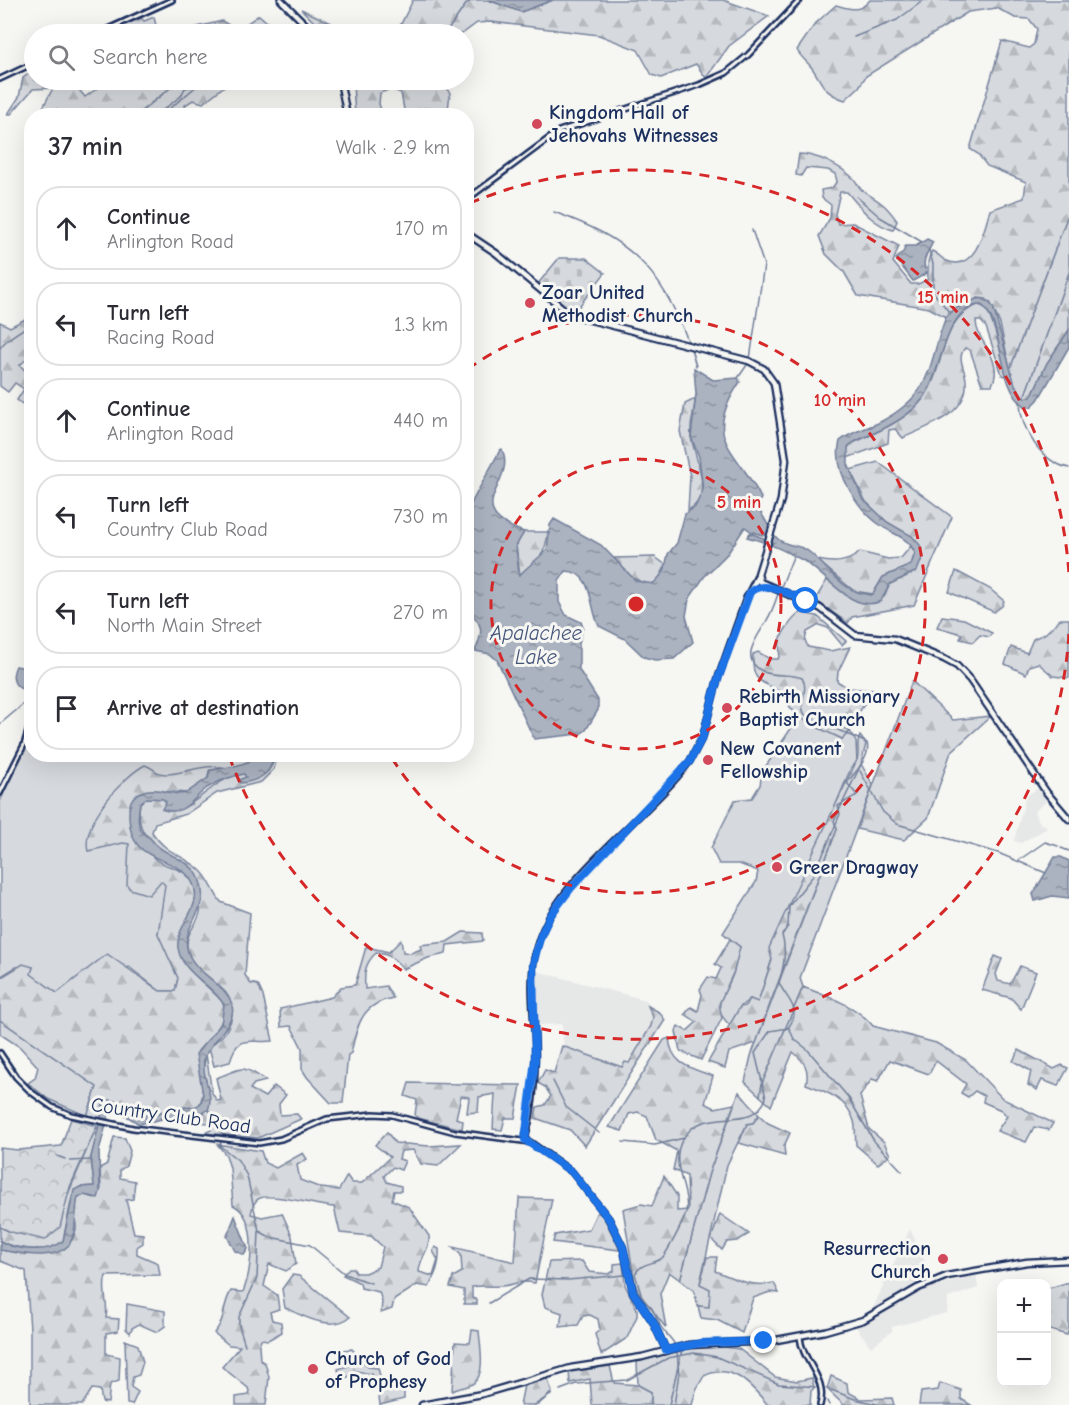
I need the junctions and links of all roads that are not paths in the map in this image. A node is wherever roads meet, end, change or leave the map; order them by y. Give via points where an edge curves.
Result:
1 (172, 0) edge
2 (281, 0) edge
3 (800, 0) edge
4 (119, 24) edge
5 (305, 24) edge
6 (24, 68) edge
7 (0, 79) edge
8 (342, 90) edge
9 (345, 108) edge
10 (474, 194) edge
11 (474, 239) edge
12 (759, 578) junction
13 (754, 583) junction
14 (765, 586) junction
15 (753, 588) junction
16 (750, 592) junction
17 (24, 742) edge
18 (0, 793) edge
19 (1069, 819) edge
20 (0, 1053) edge
21 (525, 1140) junction
22 (1069, 1260) edge
23 (800, 1337) junction
24 (666, 1350) junction
25 (422, 1405) edge
26 (820, 1405) edge

1 - 4 street
2 - 5 main road
3 - 10 street via 726,73 692,88 559,131
6 - 7 street
8 - 9 main road
11 - 12 main road via 574,316 738,358 764,369 775,386 785,453 784,485
12 - 13 street
12 - 13 street
12 - 14 main road
12 - 15 street
13 - 16 street
14 - 15 street
14 - 19 main road via 812,603 855,635 900,641 957,666
15 - 16 street
16 - 21 street via 718,678 698,748 683,770 605,849 557,906 537,944 532,980 535,1060
17 - 18 street
20 - 21 street, Country Club Road via 16,1077 45,1102 71,1115 113,1125 259,1143 281,1139 327,1119 383,1114 447,1130
21 - 24 street, Country Club Road via 572,1172 609,1219 623,1247 633,1292
22 - 23 main road via 1027,1262 947,1276 857,1322
23 - 24 main road via 701,1343
23 - 26 street via 804,1356 820,1381
24 - 25 main road via 571,1368 482,1394

